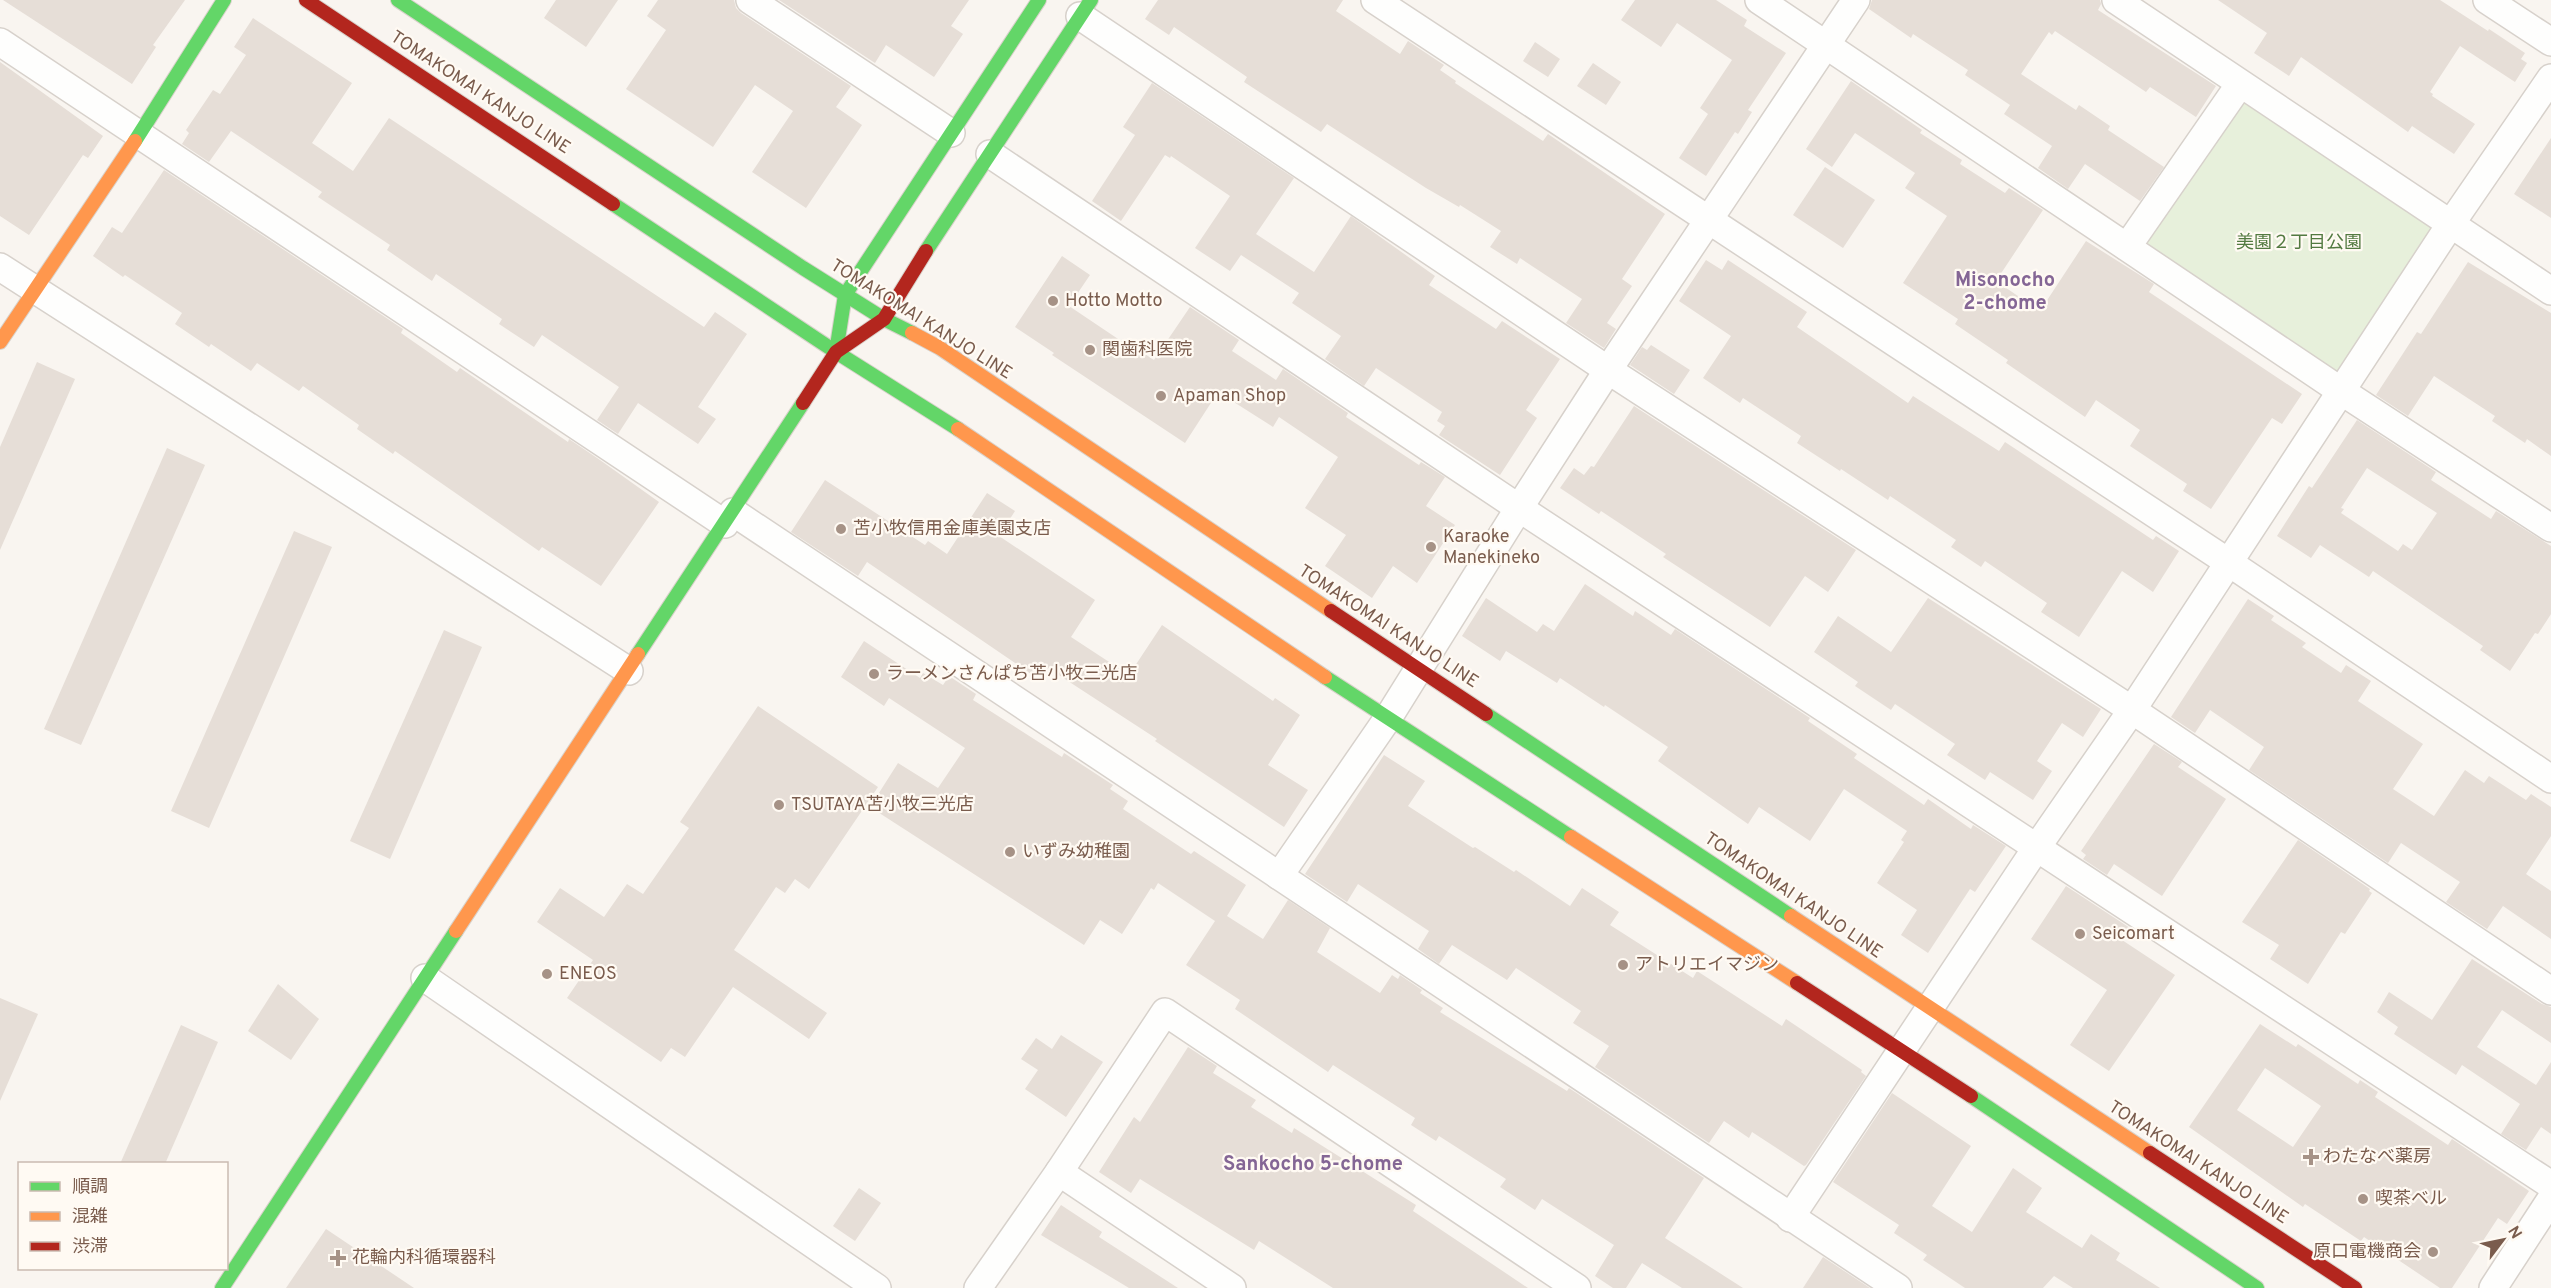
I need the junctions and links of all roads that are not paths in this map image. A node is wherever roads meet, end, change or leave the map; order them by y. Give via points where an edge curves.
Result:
1 (224, 0) edge
2 (306, 0) edge
3 (398, 0) edge
4 (750, 0) edge
5 (1039, 0) edge
6 (1375, 0) edge
7 (1759, 0) edge
8 (1856, 0) edge
9 (2116, 0) edge
10 (2487, 0) edge
11 (1086, 8) edge
12 (0, 42) edge
13 (2551, 42) edge
14 (1826, 44) junction
15 (2551, 78) edge
16 (2240, 84) junction
17 (951, 133) junction
18 (140, 134) junction
19 (990, 154) junction
20 (1708, 220) junction
21 (2450, 225) junction
22 (2127, 247) junction
23 (0, 267) edge
24 (35, 289) junction
25 (2551, 291) edge
26 (845, 295) junction
27 (885, 319) junction
28 (0, 342) edge
29 (836, 352) junction
30 (1608, 370) junction
31 (2341, 391) junction
32 (1519, 508) junction
33 (729, 518) junction
34 (2551, 528) edge
35 (2228, 562) junction
36 (1420, 670) junction
37 (629, 671) junction
38 (2132, 710) junction
39 (1388, 718) junction
40 (2551, 779) edge
41 (2037, 847) junction
42 (1279, 876) junction
43 (425, 978) junction
44 (2551, 991) edge
45 (1930, 1008) junction
46 (1903, 1051) junction
47 (1059, 1172) junction
48 (2551, 1185) edge
49 (2551, 1199) edge
50 (1790, 1218) junction
51 (1564, 1284) edge
52 (222, 1288) edge
53 (877, 1288) edge
54 (978, 1288) edge
55 (1232, 1288) edge
56 (1898, 1288) edge
57 (2257, 1288) edge
58 (2355, 1288) edge
59 (2493, 1288) edge

1 - 18 main road
2 - 29 main road, TOMAKOMAI KANJO LINE
3 - 26 main road, TOMAKOMAI KANJO LINE
4 - 17 street
5 - 17 main road
6 - 20 street
7 - 14 street
8 - 14 street
9 - 16 street
10 - 13 street
11 - 19 main road
11 - 30 street
12 - 18 street
14 - 20 street
14 - 22 street
15 - 21 street
16 - 21 street
16 - 22 street
17 - 26 main road
18 - 24 main road
18 - 33 street
19 - 27 main road
19 - 32 street
20 - 30 street
20 - 35 street
21 - 25 street
21 - 31 street
22 - 31 street
23 - 24 street
24 - 28 main road
24 - 37 street
26 - 27 main road, TOMAKOMAI KANJO LINE
26 - 29 main road
27 - 29 main road
27 - 36 main road, TOMAKOMAI KANJO LINE via 940,348
29 - 33 main road
29 - 39 main road, TOMAKOMAI KANJO LINE via 910,397
30 - 32 street
30 - 38 street
31 - 34 street
31 - 35 street
32 - 36 street
32 - 41 street
33 - 37 main road
33 - 42 street
35 - 38 street
35 - 40 street
36 - 39 street
36 - 45 main road, TOMAKOMAI KANJO LINE
37 - 43 main road
38 - 41 street
38 - 44 street
39 - 42 street
39 - 46 main road, TOMAKOMAI KANJO LINE
41 - 45 street
41 - 48 street
42 - 50 street
43 - 52 main road
43 - 53 street
45 - 46 street
45 - 58 main road, TOMAKOMAI KANJO LINE
46 - 50 street
46 - 57 main road, TOMAKOMAI KANJO LINE
47 - 51 street via 1165,1012
47 - 54 street
47 - 55 street
49 - 59 street
50 - 56 street

